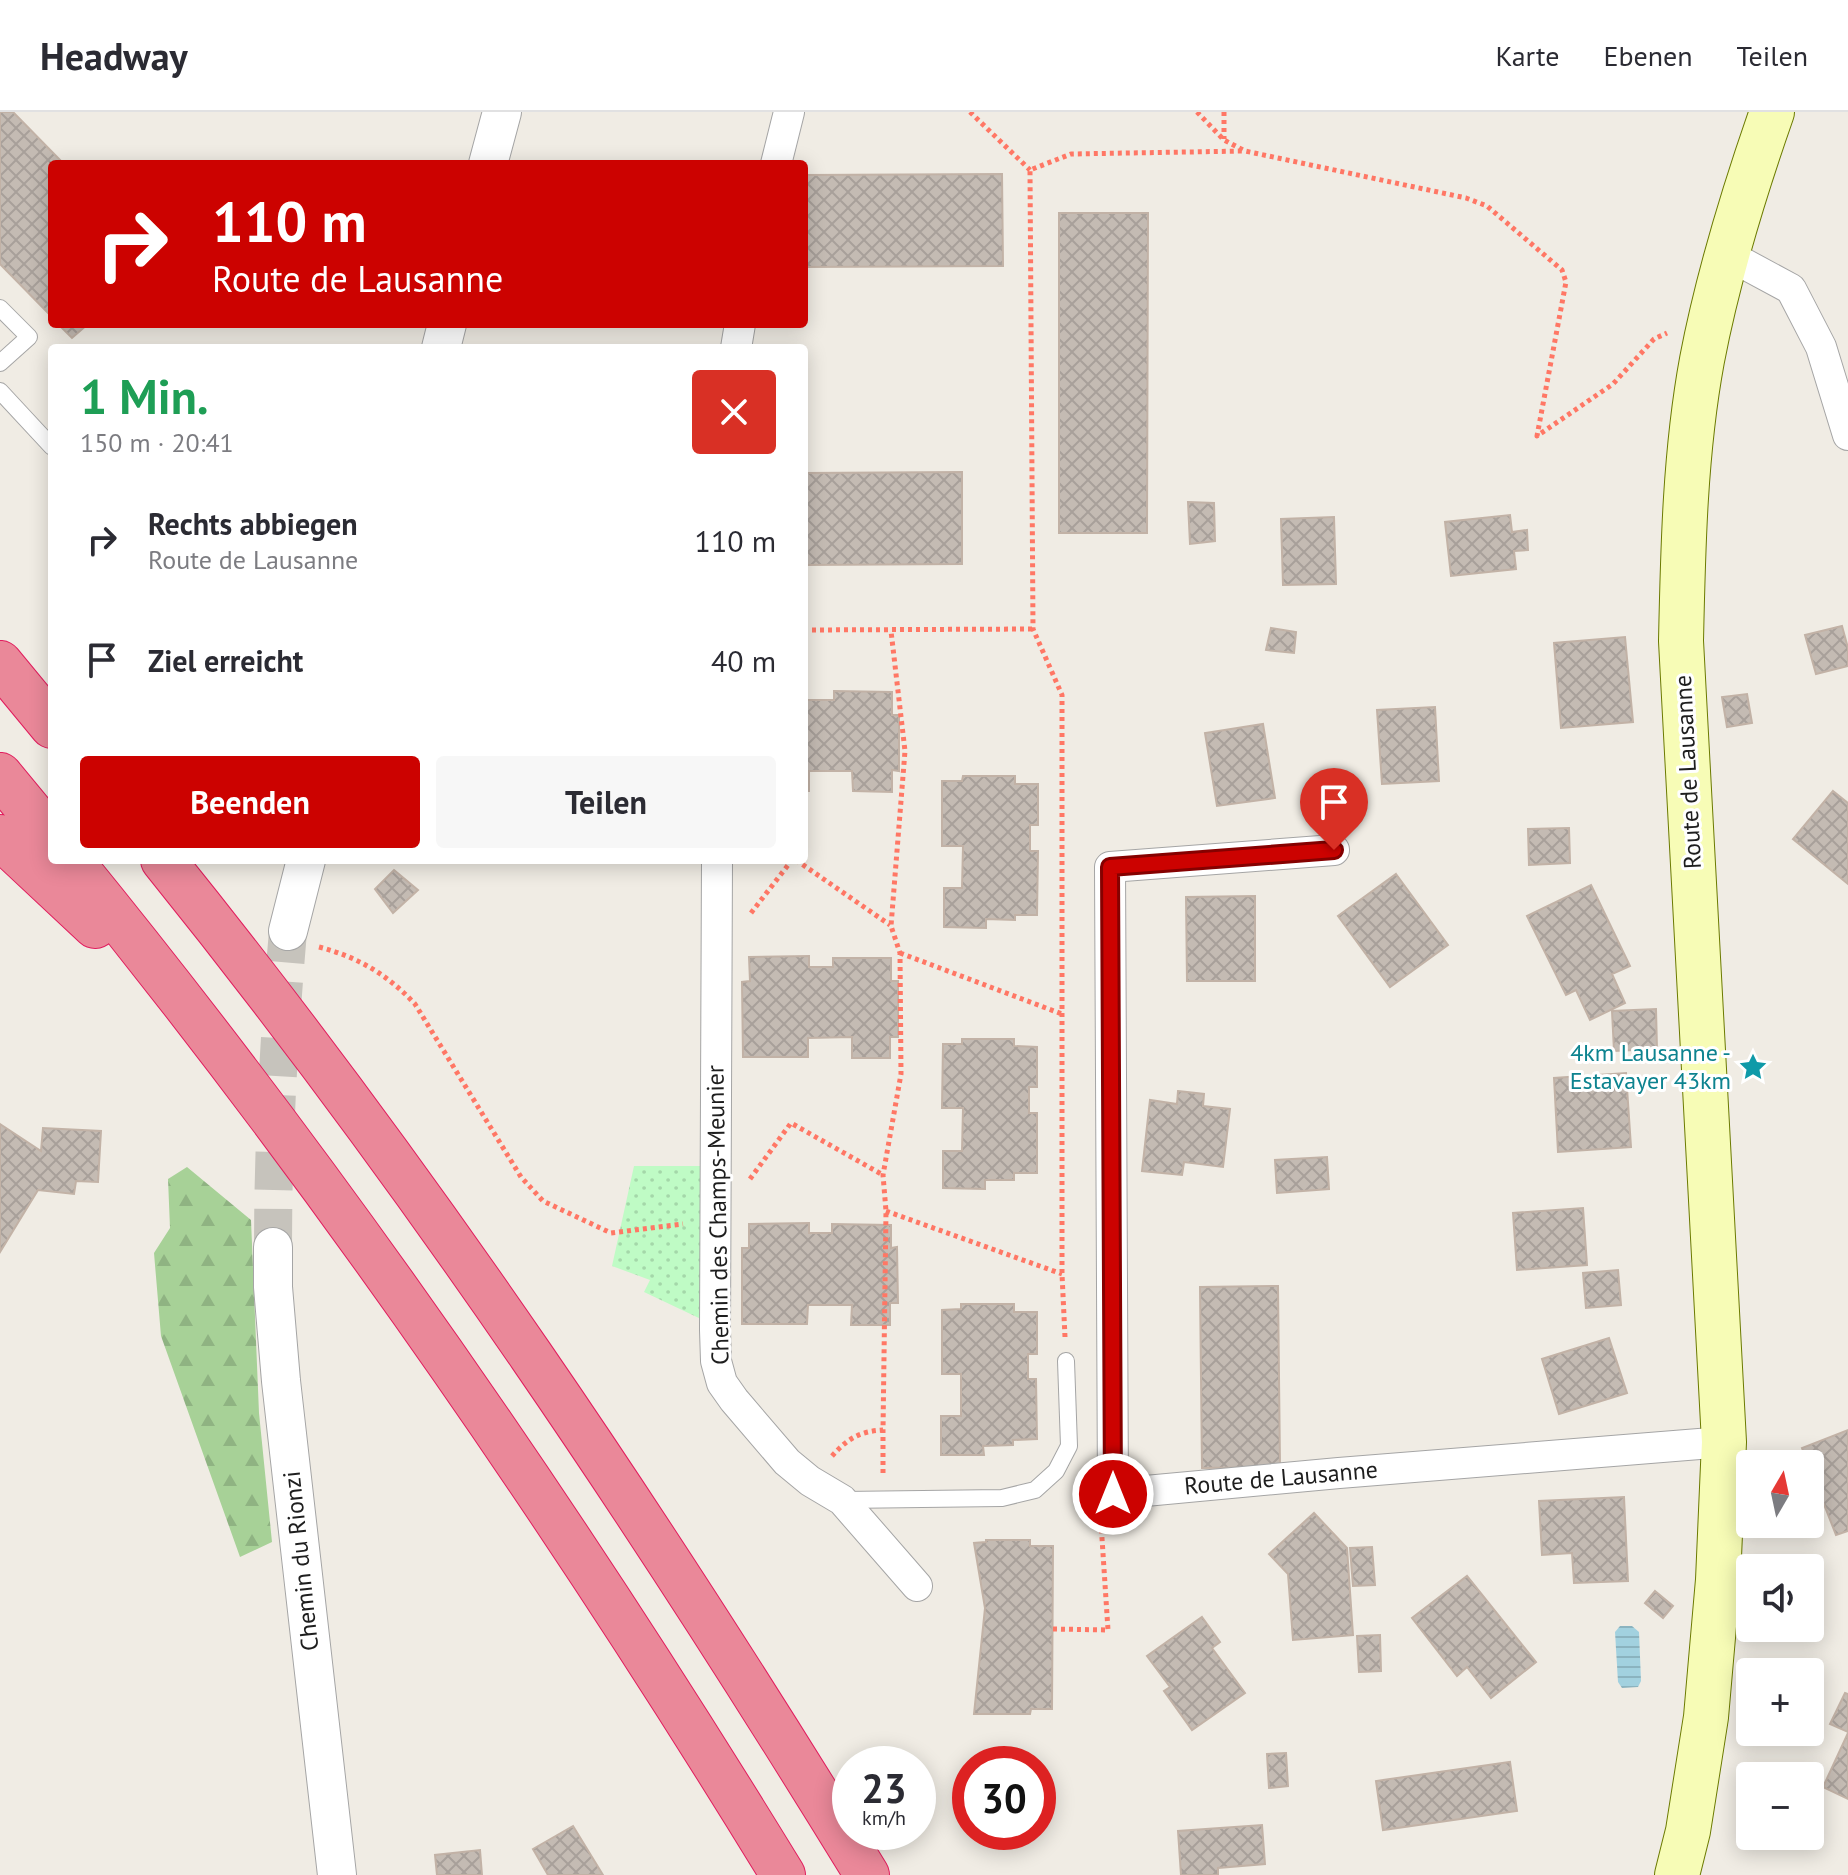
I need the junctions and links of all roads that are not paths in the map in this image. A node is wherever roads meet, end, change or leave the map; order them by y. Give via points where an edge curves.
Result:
1 (502, 112) edge
2 (789, 112) edge
3 (1772, 112) edge
4 (489, 160) edge
5 (777, 160) edge
6 (1728, 255) junction
7 (0, 308) edge
8 (0, 363) edge
9 (0, 391) edge
10 (1848, 435) edge
11 (48, 443) edge
12 (0, 663) edge
13 (48, 721) edge
14 (0, 775) edge
15 (48, 833) edge
16 (0, 837) edge
17 (1334, 850) dead end
18 (73, 864) edge
19 (166, 864) edge
20 (306, 864) edge
21 (717, 864) edge
22 (302, 938) tunnel mouth
23 (205, 1029) junction
24 (273, 1247) tunnel mouth
25 (1066, 1361) road end
26 (1724, 1442) junction
27 (842, 1500) junction
28 (917, 1586) dead end
29 (337, 1875) edge
30 (783, 1875) edge
31 (867, 1875) edge
32 (1677, 1875) edge

1 - 4 street
2 - 5 street
3 - 6 main road, Route de Lausanne
6 - 10 street via 1791,289 1821,347
6 - 26 main road, Route de Lausanne via 1702,358 1691,434 1681,641
7 - 8 lane via 29,337
9 - 11 lane
12 - 13 highway
14 - 15 highway
16 - 23 highway
17 - 26 street, Route de Lausanne via 1110,867 1113,1494
18 - 23 highway
19 - 31 highway via 376,1135 502,1314 698,1605
20 - 22 street
21 - 27 street, Chemin des Champs-Meunier via 716,1361 722,1383 787,1462
23 - 30 highway via 337,1202 462,1381
24 - 29 street, Chemin du Rionzi via 281,1381
25 - 27 lane via 1069,1446 1056,1471 1035,1490 1002,1498
26 - 32 main road, Route de Lausanne via 1706,1717
27 - 28 street, Chemin des Champs-Meunier

